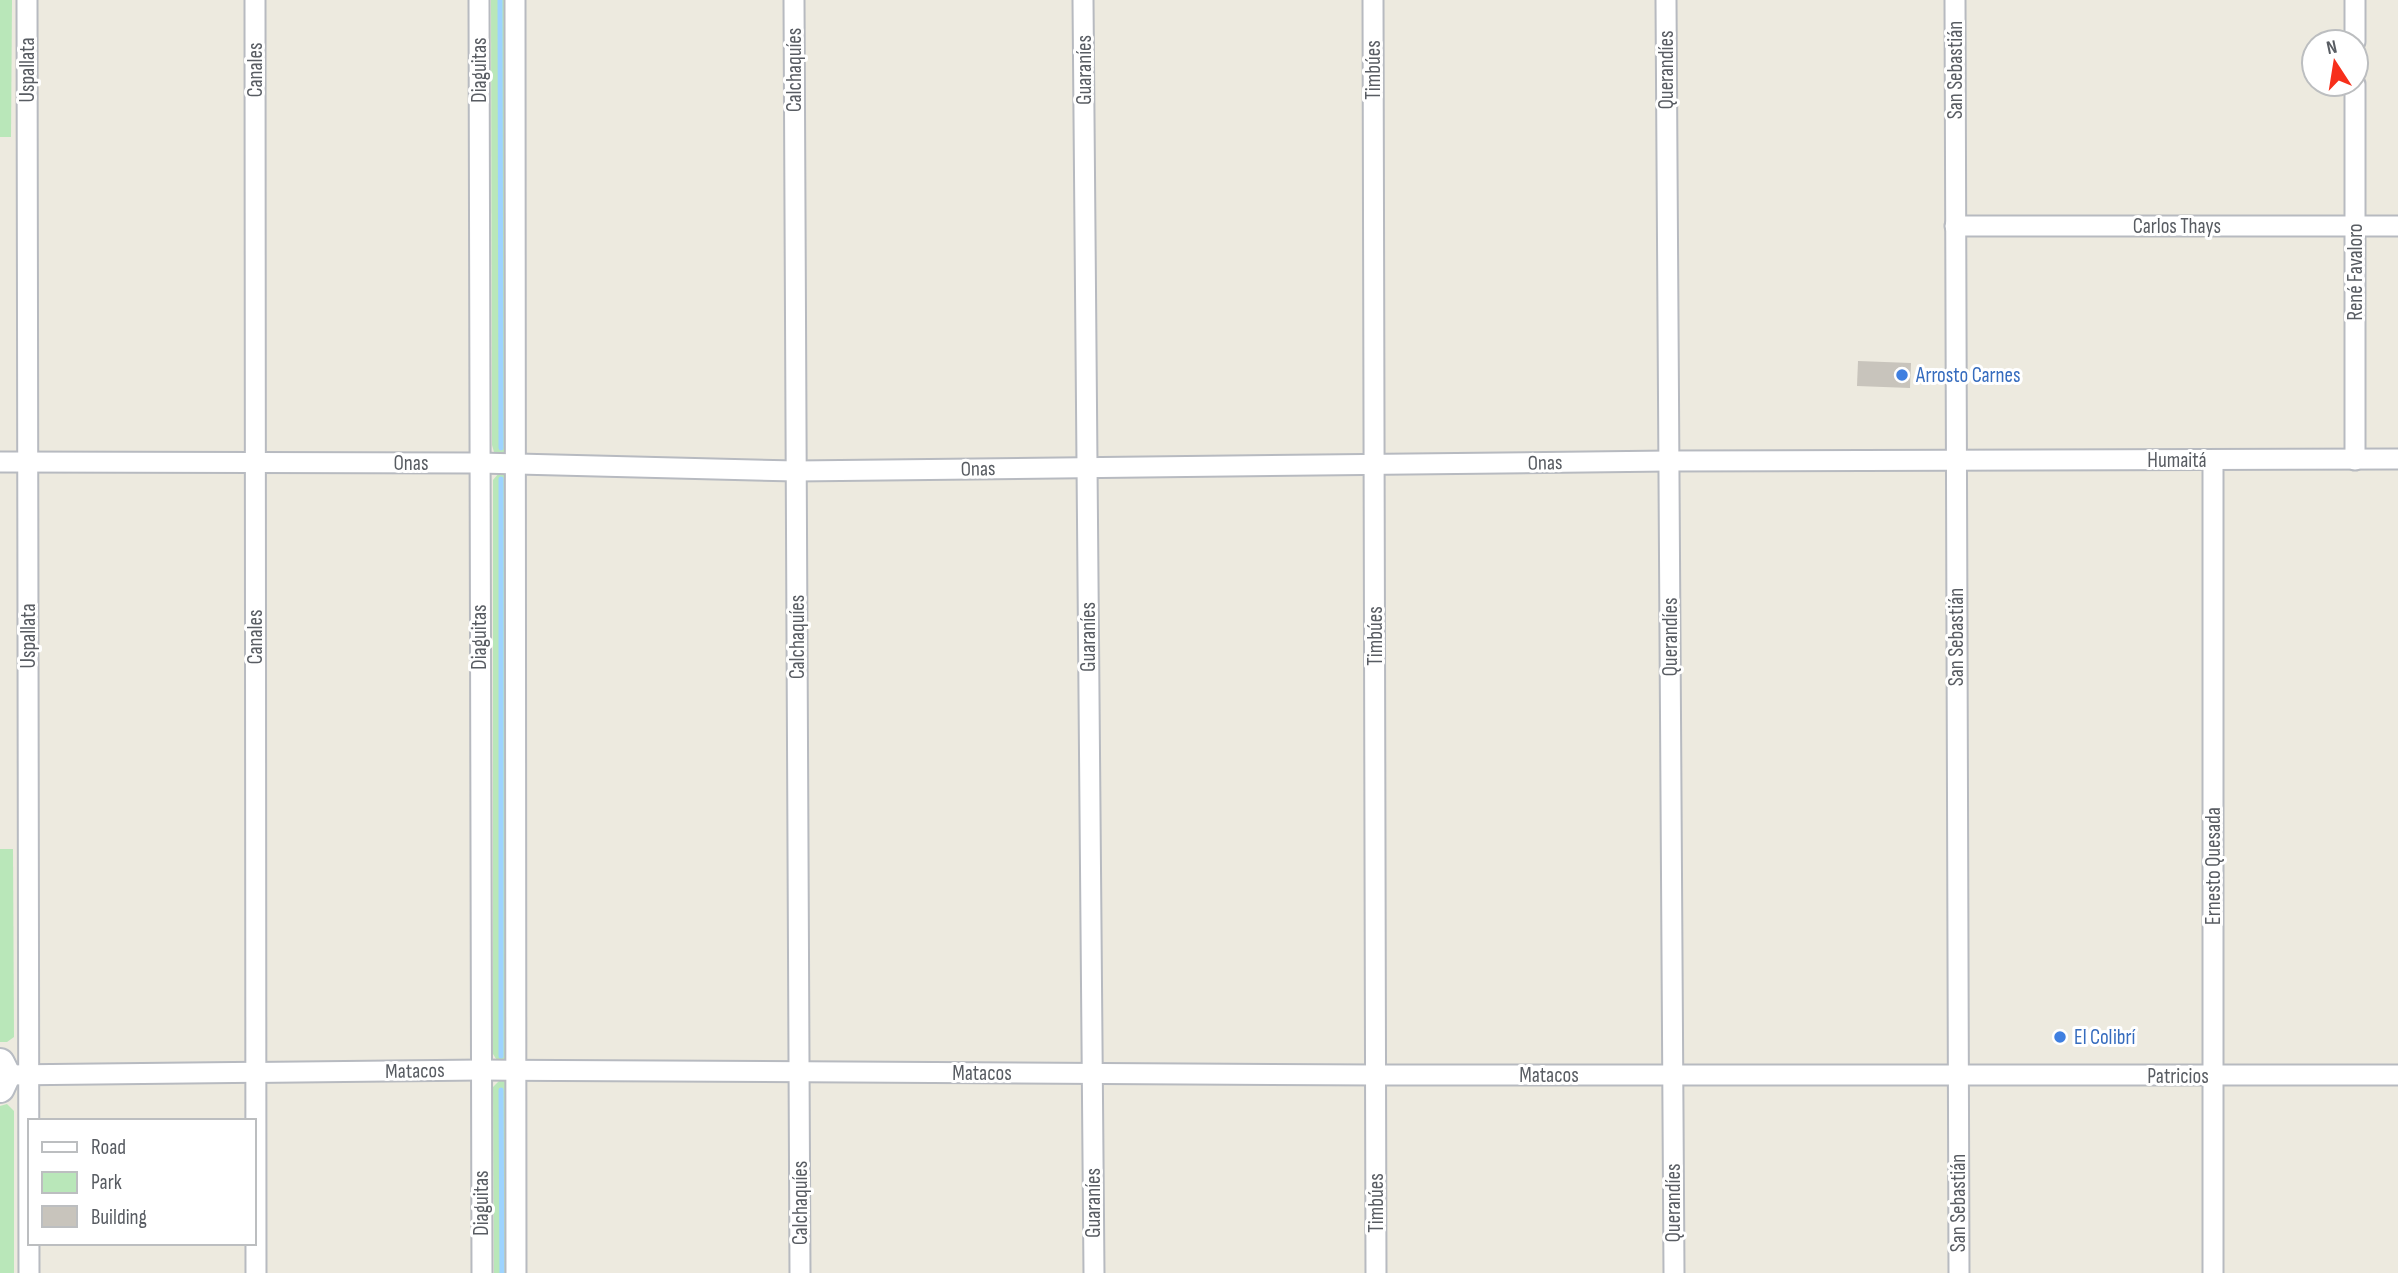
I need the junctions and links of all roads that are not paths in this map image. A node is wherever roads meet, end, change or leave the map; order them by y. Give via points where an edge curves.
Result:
1 (27, 0) edge
2 (255, 0) edge
3 (479, 0) edge
4 (515, 0) edge
5 (794, 0) edge
6 (1083, 0) edge
7 (1373, 0) edge
8 (1666, 0) edge
9 (1955, 0) edge
10 (2355, 0) edge
11 (2355, 28) edge
12 (2355, 98) edge
13 (1955, 226) junction
14 (2355, 226) junction
15 (2398, 226) edge
16 (1956, 460) junction
17 (2213, 460) junction
18 (2355, 460) junction
19 (2398, 460) edge
20 (1669, 461) junction
21 (0, 462) edge
22 (28, 462) junction
23 (255, 463) junction
24 (479, 463) junction
25 (516, 465) junction
26 (1374, 465) junction
27 (1087, 468) junction
28 (796, 471) junction
29 (481, 1070) junction
30 (516, 1071) junction
31 (256, 1072) junction
32 (799, 1072) junction
33 (1092, 1073) junction
34 (9, 1075) edge
35 (1376, 1075) junction
36 (1672, 1075) junction
37 (2398, 1075) edge
38 (1958, 1076) junction
39 (2213, 1076) junction
40 (29, 1273) edge
41 (256, 1273) edge
42 (482, 1273) edge
43 (516, 1273) edge
44 (800, 1273) edge
45 (1094, 1273) edge
46 (1376, 1273) edge
47 (1674, 1273) edge
48 (1959, 1273) edge
49 (2213, 1273) edge

1 - 22 street, Uspallata
2 - 23 street, Canales
3 - 24 street, Diaguitas
4 - 25 street, Diaguitas
5 - 28 street, Calchaquíes
6 - 27 street, Guaraníes
7 - 26 street, Timbúes
8 - 20 street, Querandíes
9 - 13 street, San Sebastián
10 - 11 street
12 - 14 street, René Favaloro
13 - 14 street, Carlos Thays
13 - 16 street, San Sebastián
14 - 15 street, Carlos Thays
14 - 18 street, René Favaloro
16 - 17 street, Humaitá
16 - 20 street, Onas
16 - 38 street, San Sebastián
17 - 18 street, Humaitá
17 - 39 street, Ernesto Quesada
18 - 19 street, Humaitá
20 - 26 street, Onas
20 - 36 street, Querandíes
21 - 22 street, Onas
22 - 23 street, Onas
22 - 34 street, Uspallata
23 - 24 street, Onas
23 - 31 street, Canales
24 - 25 street, Onas
24 - 29 street, Diaguitas
25 - 28 street, Onas
25 - 30 street, Diaguitas
26 - 27 street, Onas
26 - 35 street, Timbúes
27 - 28 street, Onas
27 - 33 street, Guaraníes
28 - 32 street, Calchaquíes
29 - 30 street, Matacos
29 - 31 street, Matacos
29 - 42 street, Diaguitas
30 - 32 street, Matacos
30 - 43 street, Diaguitas
31 - 34 street, Matacos
31 - 41 street, Canales
32 - 33 street, Matacos
32 - 44 street, Calchaquíes
33 - 35 street, Matacos
33 - 45 street, Guaraníes
34 - 40 street, Uspallata
35 - 36 street, Matacos
35 - 46 street, Timbúes
36 - 38 street, Matacos
36 - 47 street, Querandíes
37 - 39 street, Patricios
38 - 39 street, Patricios
38 - 48 street, San Sebastián
39 - 49 street, Ernesto Quesada

